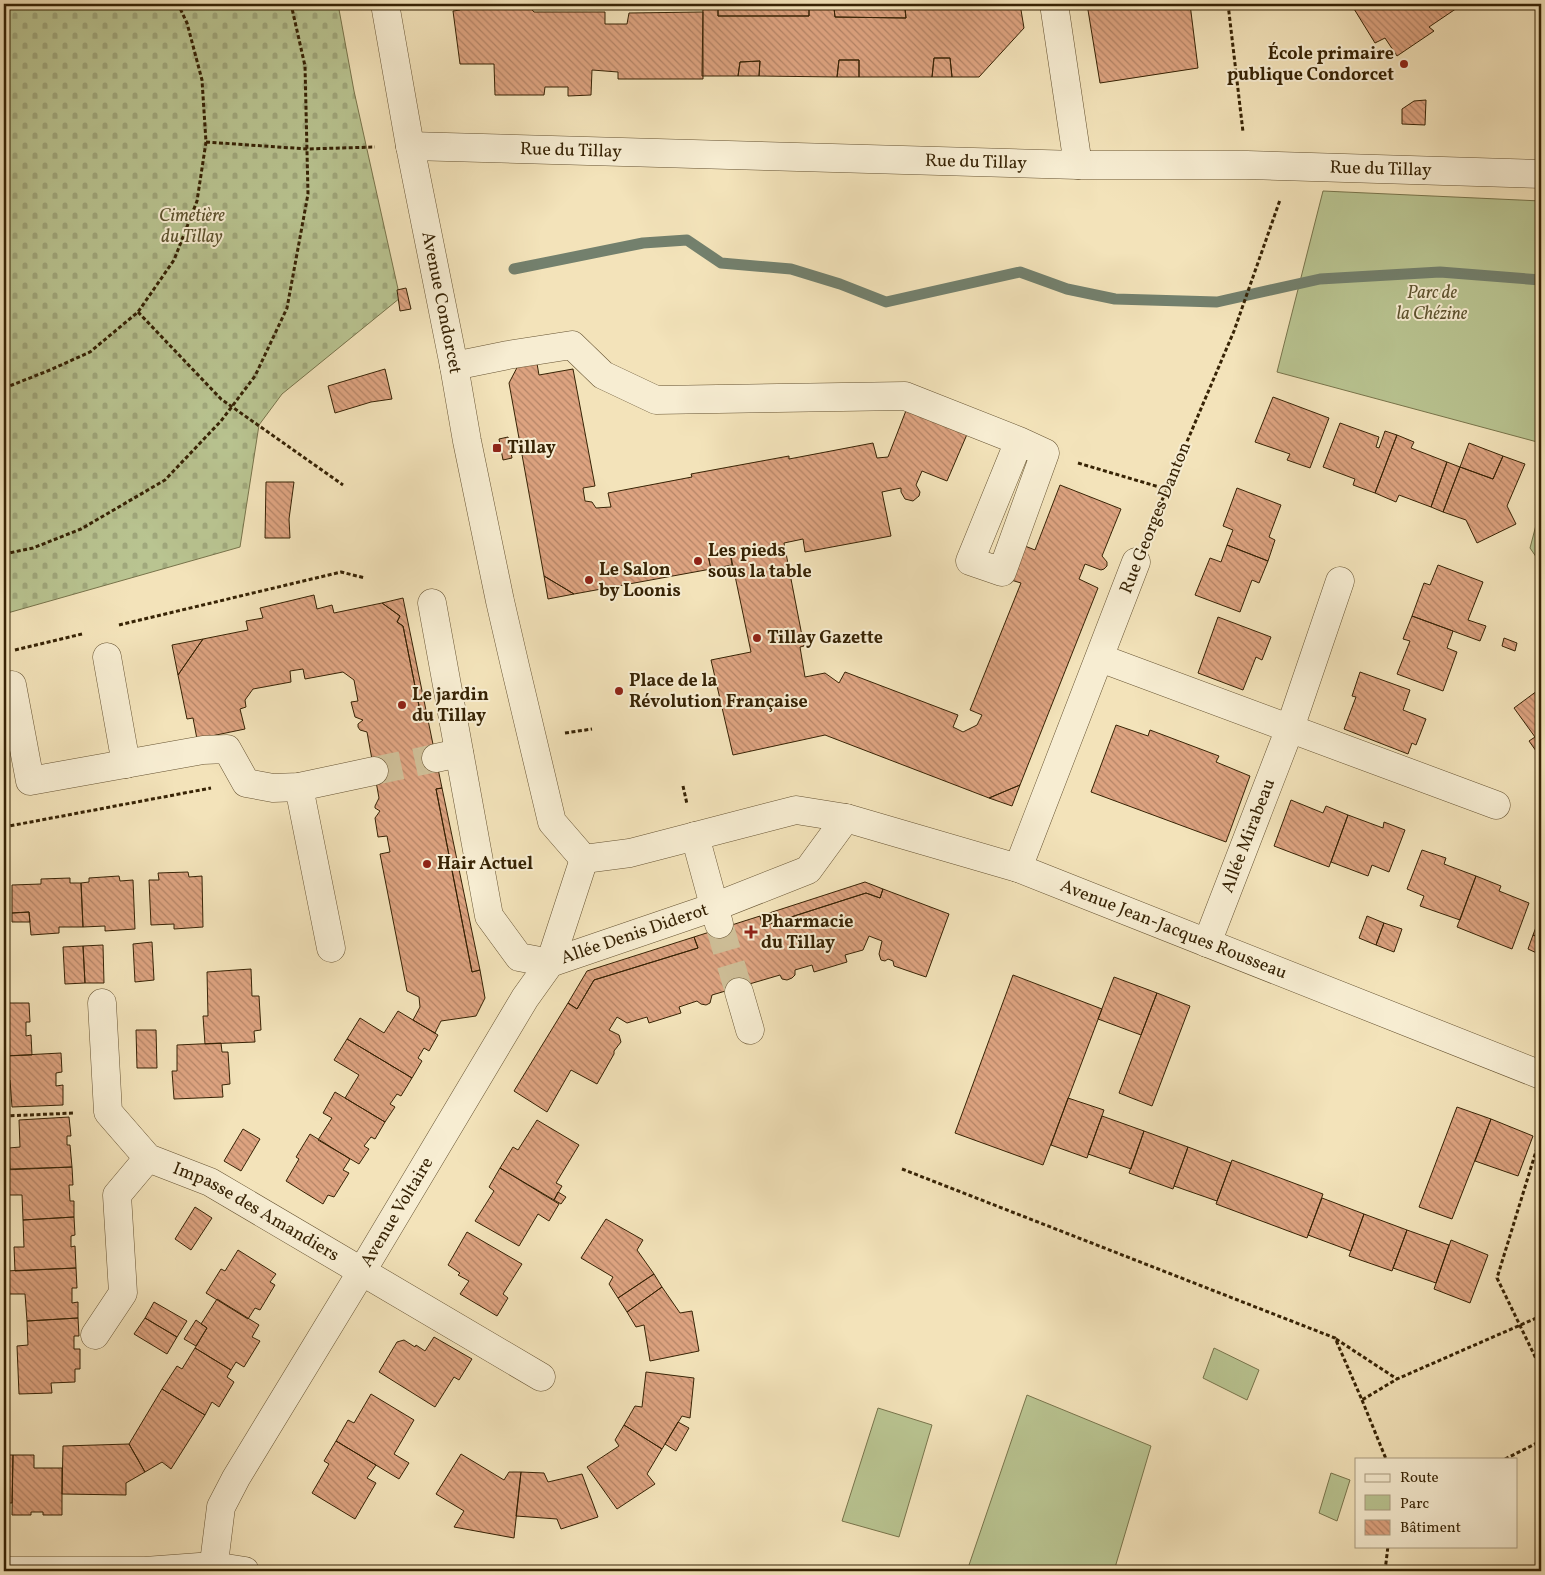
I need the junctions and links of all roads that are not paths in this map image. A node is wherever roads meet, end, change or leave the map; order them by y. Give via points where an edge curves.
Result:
1 (385, 4) edge
2 (1054, 4) edge
3 (410, 146) junction
4 (1078, 165) junction
5 (1541, 174) edge
6 (454, 366) junction
7 (1019, 440) junction
8 (1136, 562) road end
9 (1340, 581) dead end
10 (432, 603) dead end
11 (107, 657) dead end
12 (1100, 658) junction
13 (12, 685) dead end
14 (1290, 728) junction
15 (126, 764) junction
16 (374, 771) tunnel mouth
17 (299, 787) junction
18 (1496, 805) dead end
19 (846, 818) junction
20 (695, 836) junction
21 (584, 859) junction
22 (1018, 868) junction
23 (716, 916) junction
24 (1207, 943) junction
25 (330, 948) dead end
26 (550, 963) junction
27 (739, 992) tunnel mouth
28 (102, 1003) dead end
29 (750, 1030) dead end
30 (1541, 1075) edge
31 (148, 1158) junction
32 (362, 1271) junction
33 (95, 1334) dead end
34 (541, 1377) dead end
35 (213, 1569) edge
36 (4, 1571) edge
37 (246, 1571) edge

1 - 3 street, Avenue Condorcet
2 - 4 street
3 - 4 street, Rue du Tillay
3 - 6 street, Avenue Condorcet
4 - 5 street, Rue du Tillay via 1247,165
6 - 7 street via 572,345 603,375 656,400 905,396
6 - 21 street, Avenue Condorcet via 500,601 552,822
7 - 7 street via 970,561 1002,572 1045,453
8 - 12 street, Rue Georges Danton
9 - 14 street, Allée Mirabeau
10 - 26 street, Allée Denis Diderot via 447,755 489,916 518,957
11 - 15 street
12 - 14 street
12 - 22 street, Rue Georges Danton
13 - 15 street via 30,781
14 - 18 street
14 - 24 street, Allée Mirabeau
15 - 17 street via 203,750 227,749 246,783 273,788
16 - 17 street
17 - 25 street
19 - 20 street, Avenue Jean-Jacques Rousseau via 796,810
19 - 22 street, Avenue Jean-Jacques Rousseau
19 - 23 street, Allée Denis Diderot via 808,870
20 - 21 street via 630,853
20 - 23 street
21 - 26 street, Avenue Voltaire
22 - 24 street, Avenue Jean-Jacques Rousseau
23 - 26 street, Allée Denis Diderot
24 - 30 street, Avenue Jean-Jacques Rousseau
26 - 32 street, Avenue Voltaire via 525,998
27 - 29 street
28 - 31 street, Impasse des Amandiers via 108,1112
31 - 32 street, Impasse des Amandiers via 210,1182
31 - 33 street via 117,1195 123,1293
32 - 34 street, Impasse des Amandiers
32 - 35 street, Avenue Voltaire via 236,1478 222,1507
35 - 36 street
35 - 37 street

